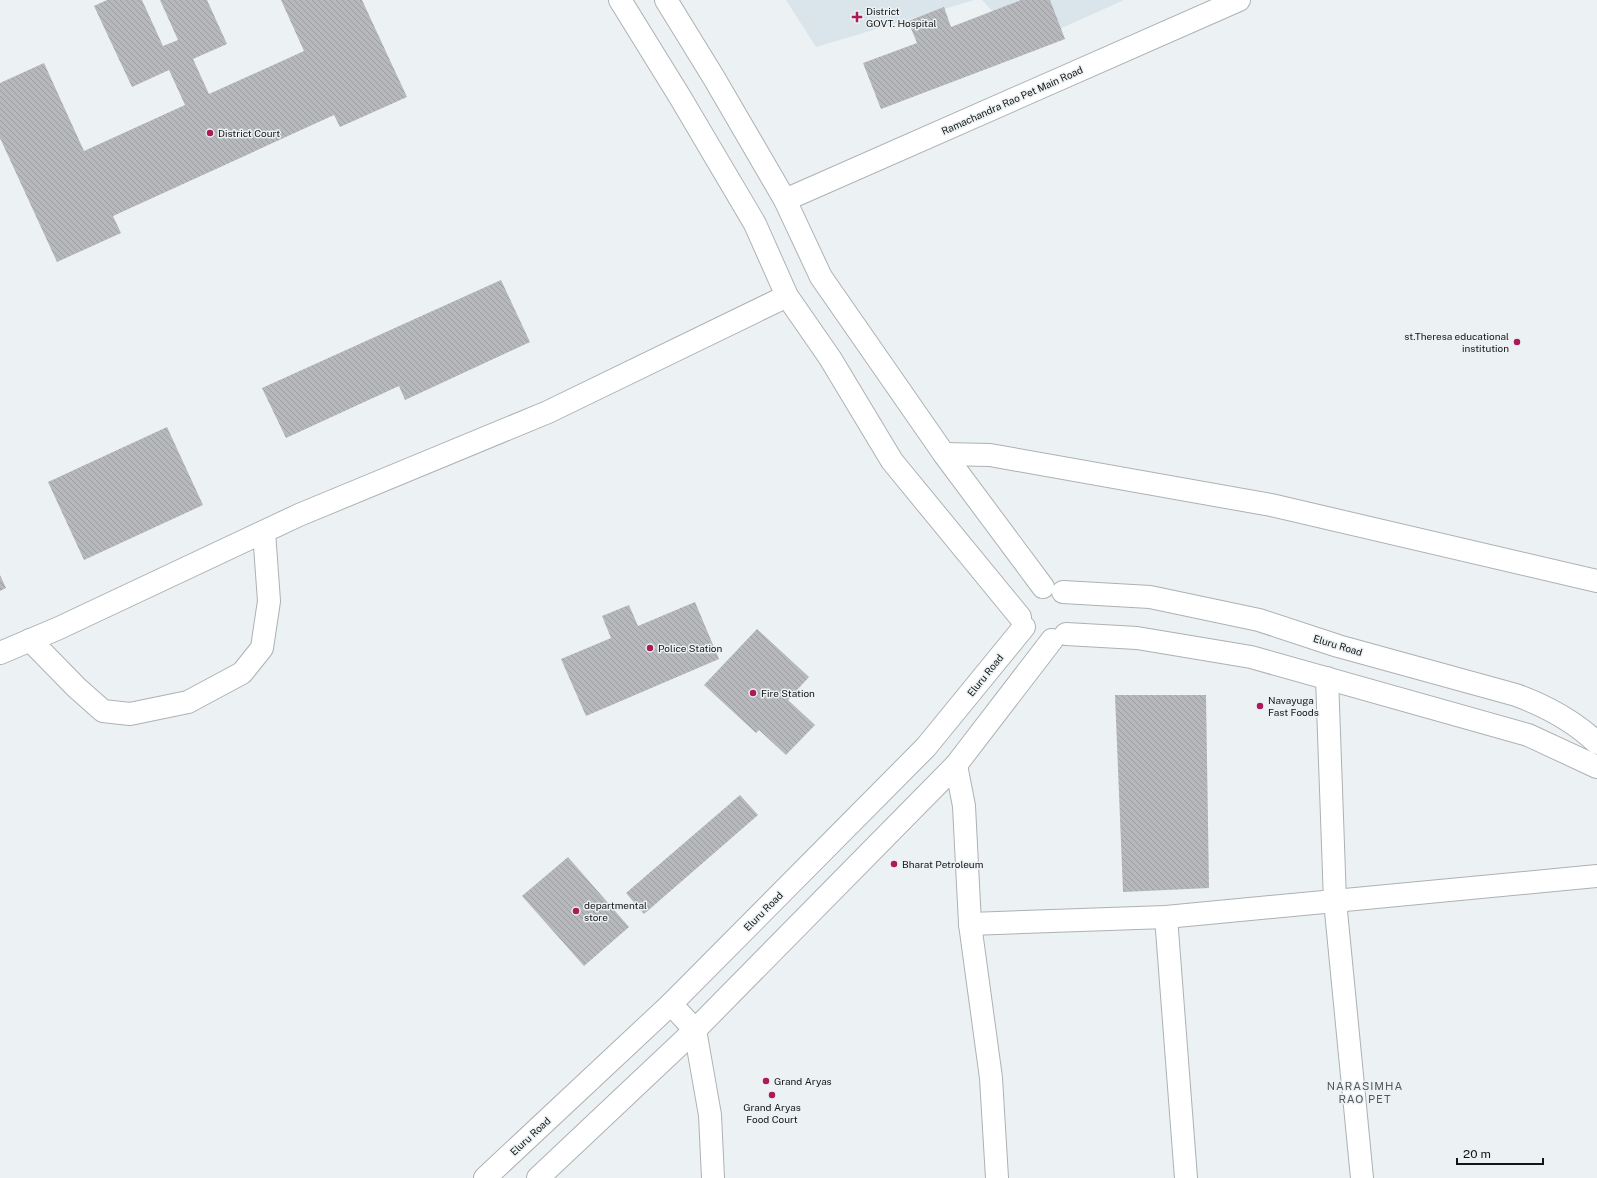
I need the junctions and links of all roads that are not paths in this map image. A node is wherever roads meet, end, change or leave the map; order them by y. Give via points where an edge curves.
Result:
1 (620, 0) edge
2 (666, 0) edge
3 (1239, 0) edge
4 (785, 200) junction
5 (787, 296) junction
6 (944, 454) junction
7 (264, 532) junction
8 (1597, 581) edge
9 (1053, 589) junction
10 (1022, 622) junction
11 (1059, 637) junction
12 (30, 640) junction
13 (0, 653) edge
14 (1327, 678) junction
15 (1542, 704) junction
16 (1528, 735) junction
17 (1595, 739) edge
18 (956, 765) junction
19 (1597, 767) edge
20 (1597, 876) edge
21 (1335, 901) junction
22 (1166, 917) junction
23 (970, 924) junction
24 (671, 1004) junction
25 (695, 1030) junction
26 (485, 1178) edge
27 (538, 1178) edge
28 (713, 1178) edge
29 (997, 1178) edge
30 (1186, 1178) edge
31 (1362, 1178) edge

1 - 5 street via 755,224
2 - 4 street
3 - 4 street, Ramachandra Rao Pet Main Road
4 - 6 street via 821,278
5 - 7 street via 548,412 299,515
5 - 10 street via 830,358 892,461
6 - 8 street via 990,455 1271,505
6 - 9 street
7 - 12 street
7 - 12 street via 269,601 262,648 242,673 188,702 130,714 103,711
9 - 10 street, Eluru Road via 1033,591 1026,597 1021,606
9 - 11 street via 1070,599 1074,608 1072,627
9 - 15 street, Eluru Road via 1150,597 1259,620 1338,646
10 - 11 street via 1031,636 1041,640
10 - 24 street, Eluru Road via 926,747
11 - 14 street via 1137,638 1244,656
11 - 18 street
12 - 13 street
14 - 16 street
14 - 21 street
15 - 16 street via 1539,722
15 - 17 street, Eluru Road
16 - 19 street
18 - 23 street via 964,806
18 - 25 street
20 - 21 street
21 - 22 street
21 - 31 street
22 - 23 street
22 - 30 street
23 - 29 street via 991,1078
24 - 25 street
24 - 26 street, Eluru Road
25 - 27 street
25 - 28 street via 710,1115

